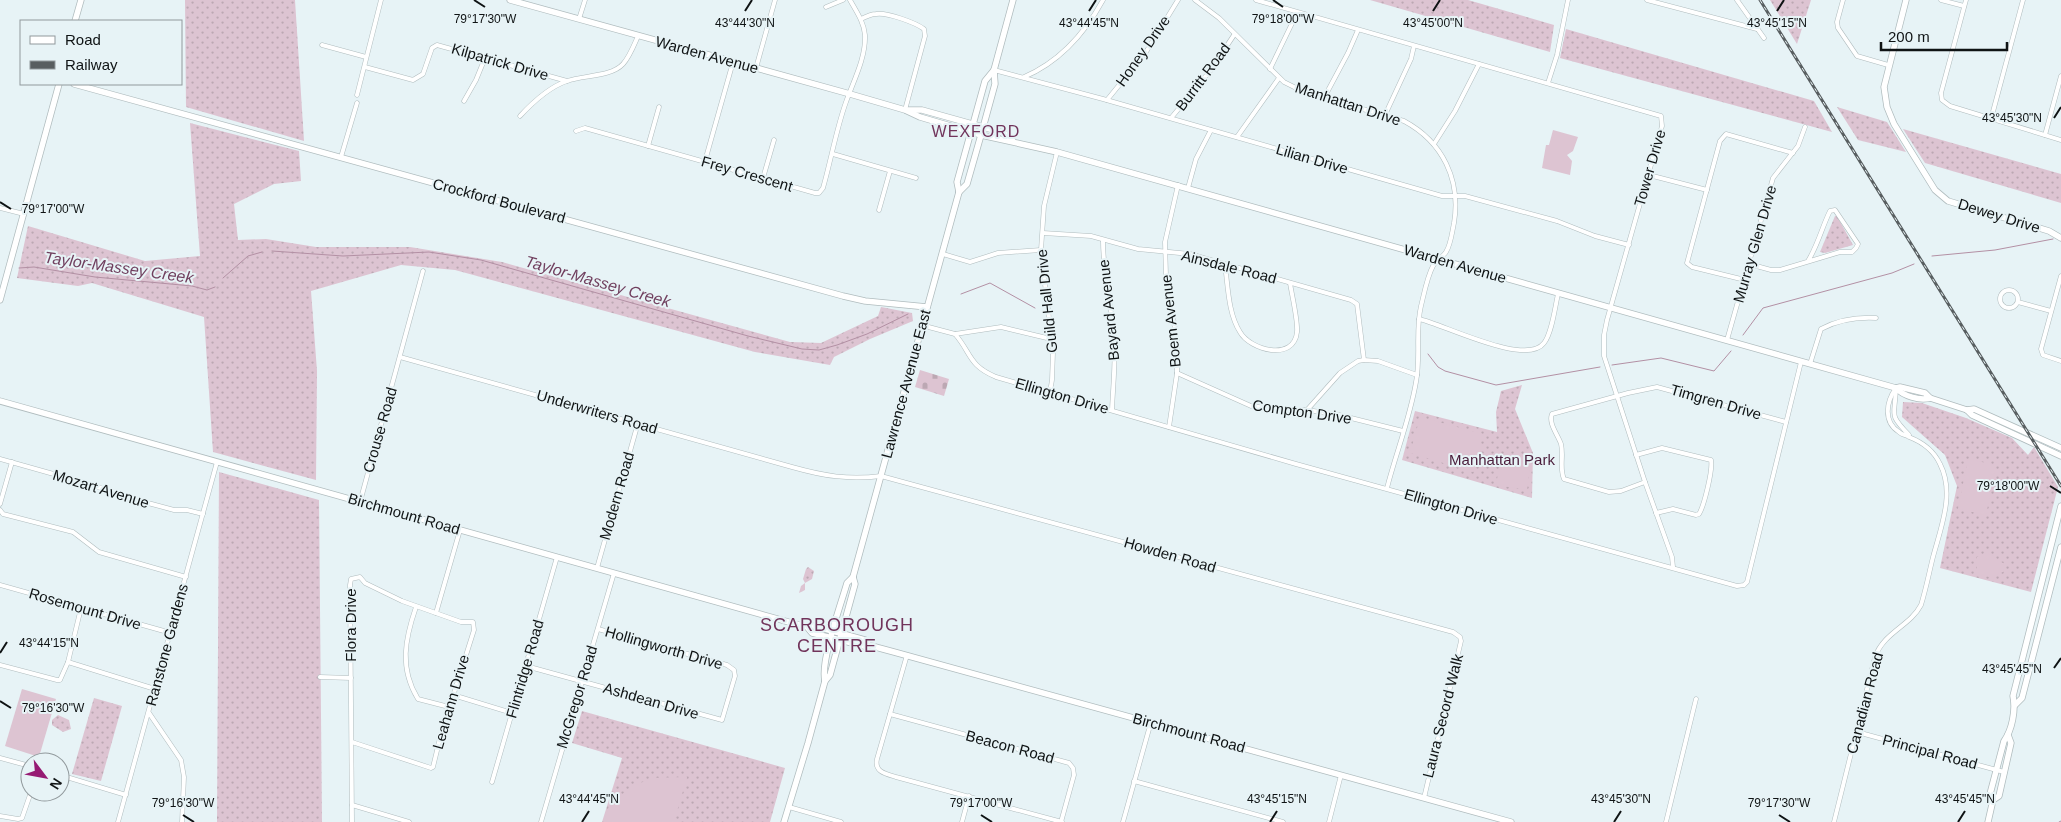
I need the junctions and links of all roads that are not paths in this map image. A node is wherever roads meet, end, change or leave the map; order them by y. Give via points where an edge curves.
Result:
1 (81, 0) edge
2 (381, 0) edge
3 (510, 0) edge
4 (585, 0) edge
5 (775, 0) edge
6 (843, 0) edge
7 (850, 0) edge
8 (1013, 0) edge
9 (1102, 0) edge
10 (1178, 0) edge
11 (1195, 0) edge
12 (1256, 0) edge
13 (1568, 0) edge
14 (1647, 0) edge
15 (1737, 0) edge
16 (1843, 0) edge
17 (1906, 0) edge
18 (1942, 0) edge
19 (1966, 0) edge
20 (2023, 0) edge
21 (1964, 6) junction
22 (826, 7) dead end
23 (1297, 12) junction
24 (579, 19) junction
25 (861, 19) junction
26 (75, 20) edge
27 (1358, 30) junction
28 (1757, 30) junction
29 (1234, 35) junction
30 (638, 36) junction
31 (1764, 38) dead end
32 (322, 45) dead end
33 (1414, 46) junction
34 (366, 57) junction
35 (485, 58) junction
36 (733, 62) junction
37 (1479, 64) junction
38 (1888, 66) junction
39 (365, 67) junction
40 (756, 68) junction
41 (1270, 69) junction
42 (994, 70) junction
43 (2061, 76) edge
44 (1024, 77) junction
45 (1279, 78) junction
46 (567, 81) junction
47 (1548, 83) junction
48 (59, 85) edge
49 (78, 85) edge
50 (850, 94) junction
51 (357, 95) dead end
52 (1324, 98) junction
53 (1107, 100) junction
54 (464, 101) dead end
55 (357, 103) dead end
56 (659, 107) dead end
57 (905, 110) junction
58 (1385, 114) junction
59 (520, 116) dead end
60 (1171, 118) junction
61 (1991, 119) junction
62 (973, 124) junction
63 (983, 127) junction
64 (1805, 127) dead end
65 (1211, 130) junction
66 (576, 131) dead end
67 (971, 132) junction
68 (981, 135) junction
69 (2045, 135) junction
70 (1237, 137) junction
71 (774, 140) dead end
72 (2061, 140) edge
73 (1013, 141) junction
74 (1434, 144) junction
75 (648, 146) junction
76 (1057, 152) junction
77 (1793, 153) junction
78 (833, 154) junction
79 (341, 157) junction
80 (704, 161) junction
81 (890, 171) junction
82 (1649, 175) junction
83 (763, 178) junction
84 (916, 178) dead end
85 (1178, 186) junction
86 (1188, 188) junction
87 (1707, 190) junction
88 (959, 192) junction
89 (1455, 196) junction
90 (0, 208) edge
91 (879, 210) dead end
92 (24, 214) junction
93 (1043, 233) junction
94 (2061, 238) edge
95 (1103, 240) junction
96 (1629, 245) junction
97 (1041, 250) junction
98 (1165, 252) junction
99 (943, 254) junction
100 (1439, 259) junction
101 (1808, 261) junction
102 (1749, 264) junction
103 (1225, 265) junction
104 (423, 271) dead end
105 (2061, 276) edge
106 (1745, 280) junction
107 (1290, 283) junction
108 (1558, 294) junction
109 (0, 300) edge
110 (2018, 302) junction
111 (927, 307) junction
112 (1611, 308) junction
113 (2051, 311) junction
114 (1876, 318) dead end
115 (1419, 319) junction
116 (921, 325) junction
117 (955, 334) junction
118 (1051, 339) junction
119 (1727, 340) junction
120 (400, 358) junction
121 (1364, 360) junction
122 (2061, 361) edge
123 (1801, 362) junction
124 (1810, 364) junction
125 (1177, 373) junction
126 (1417, 375) junction
127 (1896, 388) junction
128 (1050, 392) junction
129 (1616, 397) junction
130 (0, 402) edge
131 (1112, 410) junction
132 (1307, 410) junction
133 (1967, 410) junction
134 (1786, 422) junction
135 (638, 423) junction
136 (1169, 427) junction
137 (1403, 431) junction
138 (2061, 448) edge
139 (1636, 455) junction
140 (2061, 456) edge
141 (0, 459) edge
142 (12, 462) junction
143 (217, 462) junction
144 (881, 476) junction
145 (1645, 482) junction
146 (1387, 488) junction
147 (360, 502) junction
148 (0, 504) edge
149 (2061, 506) edge
150 (0, 510) edge
151 (1656, 513) junction
152 (203, 514) junction
153 (460, 530) junction
154 (2061, 547) edge
155 (557, 557) junction
156 (1673, 567) junction
157 (597, 568) junction
158 (614, 573) junction
159 (853, 576) junction
160 (186, 577) junction
161 (0, 585) edge
162 (416, 607) junction
163 (81, 608) junction
164 (436, 613) junction
165 (2032, 624) junction
166 (2039, 626) junction
167 (807, 627) junction
168 (598, 629) junction
169 (834, 631) junction
170 (171, 633) junction
171 (842, 633) junction
172 (1458, 635) joint
173 (832, 638) junction
174 (839, 640) junction
175 (868, 645) junction
176 (907, 655) junction
177 (68, 662) junction
178 (0, 665) edge
179 (526, 666) junction
180 (320, 677) dead end
181 (351, 678) junction
182 (825, 681) junction
183 (582, 682) junction
184 (156, 689) junction
185 (453, 695) junction
186 (1696, 699) dead end
187 (2015, 705) junction
188 (449, 708) junction
189 (149, 713) junction
190 (512, 713) junction
191 (890, 714) junction
192 (720, 720) joint
193 (1151, 722) junction
194 (1856, 732) junction
195 (2008, 735) junction
196 (352, 742) junction
197 (0, 758) edge
198 (20, 763) edge
199 (1996, 770) junction
200 (2004, 772) junction
201 (1341, 775) junction
202 (70, 778) edge
203 (1134, 781) junction
204 (492, 782) dead end
205 (126, 795) junction
206 (969, 796) junction
207 (1424, 798) junction
208 (1993, 800) junction
209 (28, 802) edge
210 (352, 806) junction
211 (789, 807) junction
212 (0, 816) edge
213 (118, 822) edge
214 (182, 822) edge
215 (352, 822) edge
216 (409, 822) edge
217 (541, 822) edge
218 (784, 822) edge
219 (841, 822) edge
220 (962, 822) edge
221 (1062, 822) edge
222 (1123, 822) edge
223 (1283, 822) edge
224 (1328, 822) edge
225 (1511, 822) edge
226 (1666, 822) edge
227 (1834, 822) edge
228 (1988, 822) edge

1 - 26 main road
2 - 34 street
3 - 24 main road, Warden Avenue
4 - 24 street
5 - 40 street
6 - 22 street
7 - 25 street
8 - 42 main road, Lawrence Avenue East
9 - 44 street via 1068,48 1046,66
10 - 53 street, Honey Drive via 1146,52
11 - 29 street, Manhattan Drive via 1219,18
12 - 23 street, Tower Drive
13 - 47 street
14 - 28 street
15 - 28 street
16 - 38 street via 1838,28 1856,56
17 - 38 main road, Dewey Drive
18 - 21 street
19 - 21 street
20 - 61 street
21 - 61 street via 1942,100 1950,106
23 - 27 street, Tower Drive
23 - 41 street
24 - 30 main road, Warden Avenue
25 - 50 street, Frey Crescent via 864,44
25 - 57 street via 876,14 888,15 924,29 925,36
27 - 33 street, Tower Drive
27 - 52 street
28 - 31 street
29 - 41 street, Manhattan Drive
29 - 60 street, Burritt Road via 1210,71
30 - 36 main road, Warden Avenue
30 - 46 street via 622,65
32 - 34 street
33 - 37 street, Tower Drive
33 - 58 street
34 - 39 street
35 - 39 street, Kilpatrick Drive via 437,45 432,48 423,74 413,80
35 - 46 street, Kilpatrick Drive
35 - 54 street
36 - 40 main road, Warden Avenue
36 - 80 street
37 - 47 street, Tower Drive
37 - 74 street
38 - 94 main road, Dewey Drive via 1884,87 1886,107 1935,190 1948,201 2049,231
39 - 51 street
40 - 50 main road, Warden Avenue
41 - 45 street, Manhattan Drive
42 - 44 street, Lilian Drive
42 - 62 main road, Lawrence Avenue East via 986,81
42 - 63 main road, Lawrence Avenue East via 995,84
43 - 69 street
44 - 53 street, Lilian Drive
45 - 52 street, Manhattan Drive
45 - 70 street
46 - 59 street via 538,98
47 - 82 street, Tower Drive via 1661,116 1663,123
48 - 92 main road
49 - 79 main road, Crockford Boulevard
50 - 57 main road, Warden Avenue
50 - 78 street, Frey Crescent
52 - 58 street, Manhattan Drive
53 - 60 street, Lilian Drive
55 - 79 street
56 - 75 street
57 - 62 main road, Warden Avenue via 922,110
57 - 67 main road, Warden Avenue via 920,118
58 - 74 street, Manhattan Drive via 1410,124
60 - 65 street, Lilian Drive
61 - 69 street
62 - 63 main road, Warden Avenue
62 - 67 main road, Lawrence Avenue East
63 - 68 main road, Lawrence Avenue East
63 - 73 main road, Warden Avenue via 1004,133
64 - 77 street, Murray Glen Drive
65 - 70 street, Lilian Drive
65 - 86 street via 1196,159
66 - 75 street, Frey Crescent via 585,128
67 - 68 main road, Warden Avenue
67 - 88 main road, Lawrence Avenue East via 957,182
68 - 73 main road, Warden Avenue
68 - 88 main road, Lawrence Avenue East via 967,184
69 - 72 street
70 - 89 street, Lilian Drive via 1442,196
71 - 83 street
73 - 76 main road, Warden Avenue
74 - 89 street, Manhattan Drive via 1448,165
75 - 80 street, Frey Crescent
76 - 85 main road, Warden Avenue
76 - 93 street, Guild Hall Drive via 1044,206
77 - 87 street via 1726,134 1720,141
77 - 102 street, Murray Glen Drive via 1773,178
78 - 81 street
78 - 83 street, Frey Crescent via 819,193
79 - 111 main road, Crockford Boulevard via 843,296
80 - 83 street, Frey Crescent
81 - 84 street
81 - 91 street
82 - 87 street
82 - 96 street, Tower Drive
85 - 86 main road, Warden Avenue
85 - 98 street, Boem Avenue via 1166,232
86 - 100 main road, Warden Avenue
87 - 106 street via 1688,263 1692,267
88 - 99 main road, Lawrence Avenue East
89 - 96 street, Lilian Drive via 1558,221
89 - 100 street, Manhattan Drive via 1452,232 1445,253
90 - 92 street
92 - 109 main road
93 - 95 street, Ainsdale Road via 1091,236
93 - 97 street, Guild Hall Drive
95 - 98 street, Ainsdale Road
95 - 131 street, Bayard Avenue via 1103,263 1114,334
96 - 112 street, Tower Drive
97 - 99 street via 998,253 970,262
97 - 118 street, Guild Hall Drive
98 - 103 street, Ainsdale Road via 1190,254
98 - 125 street, Boem Avenue via 1177,341
99 - 111 main road, Lawrence Avenue East
100 - 108 main road, Warden Avenue
100 - 115 street, Manhattan Drive via 1433,266
101 - 101 street via 1852,252 1857,247 1835,210 1828,213
101 - 102 street via 1780,270
102 - 106 street, Murray Glen Drive
103 - 107 street, Ainsdale Road
103 - 107 street via 1238,329 1247,340 1268,350 1285,348 1297,334
104 - 120 street
105 - 113 street
106 - 119 street, Murray Glen Drive
107 - 121 street, Ainsdale Road via 1355,302
108 - 112 main road, Warden Avenue
108 - 115 street via 1547,339 1532,350 1512,350
110 - 110 street via 2017,294 2012,290 2004,292 2000,298 2001,304 2009,309
110 - 113 street
111 - 116 main road, Lawrence Avenue East
112 - 119 main road, Warden Avenue
112 - 129 street, Tower Drive via 1604,335 1604,356
113 - 122 street via 2041,348 2044,355
114 - 124 street via 1861,317 1821,329
115 - 126 street, Manhattan Drive
116 - 117 street
116 - 144 main road, Lawrence Avenue East
117 - 118 street via 1001,327
117 - 128 street, Ellington Drive via 973,363 986,373
118 - 128 street, Guild Hall Drive via 1053,368
119 - 123 main road, Warden Avenue
120 - 135 street, Underwriters Road
120 - 147 street, Crouse Road
121 - 126 street via 1378,361
121 - 132 street via 1344,369
123 - 124 main road, Warden Avenue
123 - 134 street, Ellington Drive
124 - 127 main road, Warden Avenue
125 - 132 street, Compton Drive via 1251,406
125 - 136 street, Boem Avenue
126 - 137 street, Manhattan Drive
127 - 133 main road, Warden Avenue via 1926,393 1930,398
127 - 194 street, Canadian Road via 1888,406 1889,420 1900,433 1929,448 1940,463 1946,482 1945,511 1921,605 1914,616 1888,636 1879,649
128 - 131 street, Ellington Drive
129 - 134 street, Timgren Drive via 1639,390 1663,388
129 - 139 street, Tower Drive
129 - 145 street, Timgren Drive via 1552,414 1551,420 1563,453 1564,479 1606,492 1621,491
130 - 143 main road, Birchmount Road
131 - 136 street, Ellington Drive
132 - 137 street, Compton Drive
133 - 138 main road, Warden Avenue via 1974,408
133 - 140 main road, Warden Avenue
134 - 156 street, Ellington Drive via 1747,582 1737,586
135 - 144 street, Underwriters Road via 674,436 830,477
135 - 157 street, Modern Road
136 - 146 street, Ellington Drive
137 - 146 street, Manhattan Drive
139 - 145 street, Tower Drive
139 - 151 street via 1662,448 1711,460 1699,514 1673,509
141 - 142 street, Mozart Avenue
142 - 148 street
142 - 152 street, Mozart Avenue via 168,509
143 - 147 main road, Birchmount Road
143 - 152 street, Ranstone Gardens
144 - 159 main road, Lawrence Avenue East
144 - 172 street, Howden Road
145 - 151 street, Tower Drive
146 - 156 street, Ellington Drive
147 - 153 main road, Birchmount Road
149 - 165 main road
150 - 160 street via 4,514 73,532 99,552
151 - 156 street, Tower Drive
152 - 160 street, Ranstone Gardens
153 - 155 main road, Birchmount Road
153 - 164 street
154 - 166 main road
155 - 157 main road, Birchmount Road
155 - 179 street, Flintridge Road
157 - 158 main road, Birchmount Road
158 - 167 main road, Birchmount Road
158 - 168 street, McGregor Road
159 - 169 main road, Lawrence Avenue East via 847,583
159 - 171 main road, Lawrence Avenue East
160 - 170 street, Ranstone Gardens
161 - 163 street, Rosemount Drive
162 - 164 street, Flora Drive
162 - 181 street, Flora Drive via 385,594 360,577 351,579
162 - 188 street via 406,637 410,686 418,699
163 - 170 street, Rosemount Drive
163 - 177 street
164 - 185 street, Leahann Drive via 475,624
165 - 166 main road
165 - 187 main road via 2013,696
166 - 187 main road via 2022,698
167 - 169 main road, Birchmount Road
167 - 173 main road, Birchmount Road via 812,633
168 - 183 street, McGregor Road
168 - 192 street, Hollingworth Drive via 727,665 734,670 724,717
169 - 171 main road, Birchmount Road
169 - 173 main road, Lawrence Avenue East
170 - 184 street, Ranstone Gardens
171 - 174 main road, Lawrence Avenue East
171 - 175 main road, Birchmount Road via 865,640
172 - 207 street, Laura Secord Walk via 1460,646
173 - 174 main road, Birchmount Road
173 - 182 main road, Lawrence Avenue East via 822,673
174 - 175 main road, Birchmount Road
174 - 182 main road, Lawrence Avenue East via 830,675
175 - 176 main road, Birchmount Road
176 - 191 street
176 - 193 main road, Birchmount Road
177 - 178 street via 62,678 57,680
177 - 184 street
179 - 183 street, Ashdean Drive
179 - 190 street, Flintridge Road
180 - 181 street
181 - 196 street, Flora Drive
182 - 211 main road, Lawrence Avenue East
183 - 192 street, Ashdean Drive
183 - 217 street, McGregor Road
184 - 189 street, Ranstone Gardens
185 - 188 street, Leahann Drive
185 - 190 street
186 - 226 street
187 - 195 main road
188 - 196 street, Leahann Drive via 435,764 431,768
189 - 205 street
189 - 214 street, Ranstone Gardens via 181,760 184,777
190 - 204 street, Flintridge Road
191 - 206 street via 876,763 879,770
191 - 221 street, Beacon Road via 1069,763 1074,775
193 - 201 main road, Birchmount Road
193 - 203 street
194 - 199 street, Principal Road
194 - 227 street, Canadian Road
195 - 199 main road
195 - 200 main road via 2011,743
196 - 210 street, Flora Drive
197 - 198 street
199 - 200 street, Principal Road
199 - 208 main road via 1990,794
200 - 208 main road via 1999,796
201 - 207 main road, Birchmount Road
201 - 224 street
202 - 205 street
203 - 222 street
203 - 223 street
205 - 213 street
206 - 220 street
206 - 221 street
207 - 225 main road, Birchmount Road
208 - 228 main road
209 - 212 street via 22,818
210 - 215 street, Flora Drive
210 - 216 street
211 - 218 main road, Lawrence Avenue East
211 - 219 street

